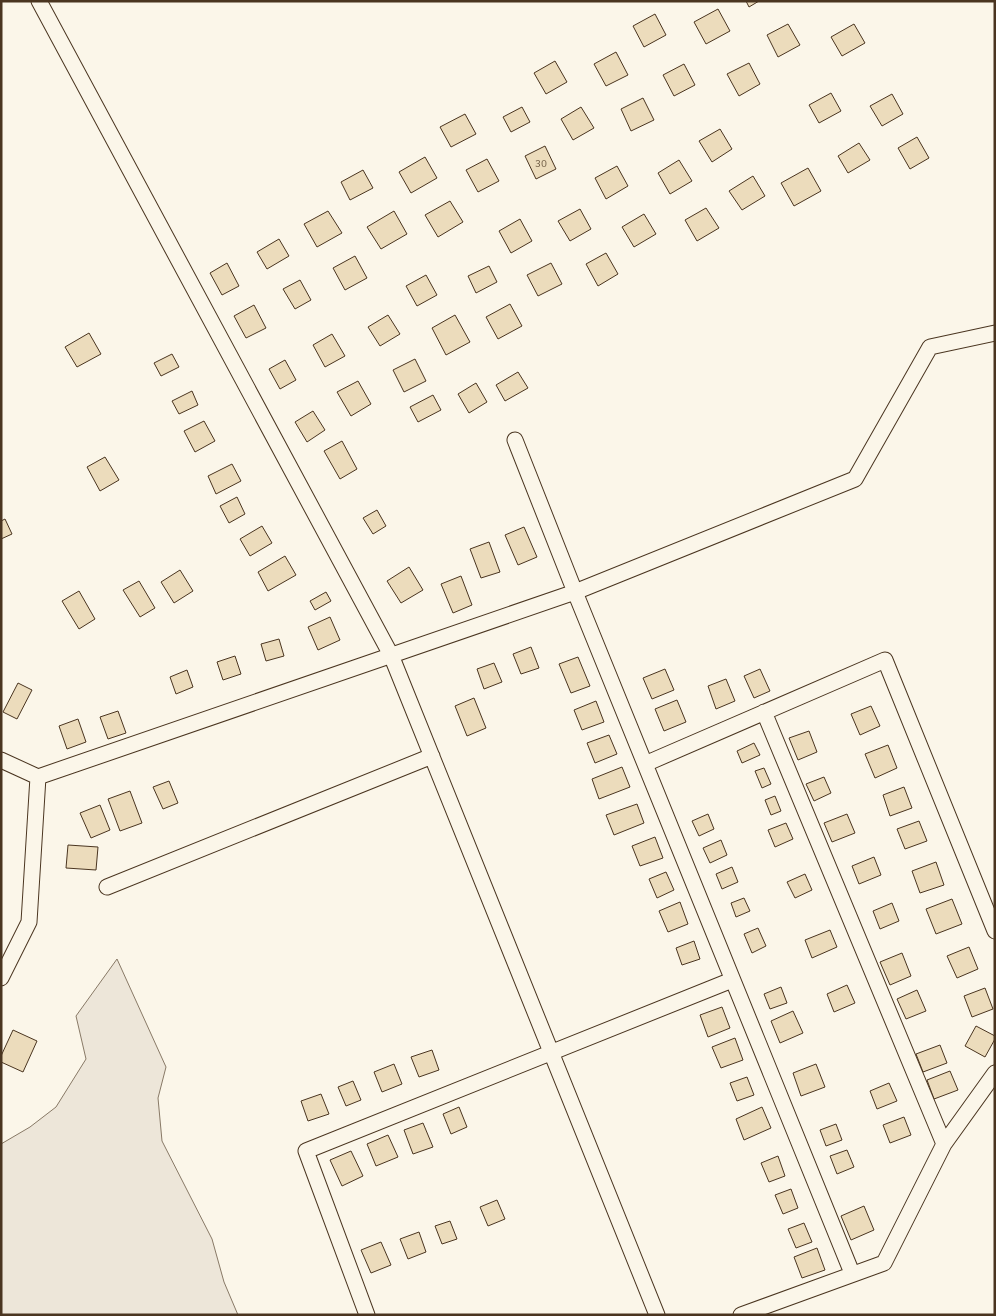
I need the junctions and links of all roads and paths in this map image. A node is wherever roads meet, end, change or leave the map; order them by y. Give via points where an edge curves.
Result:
1 (39, 1) edge
2 (995, 333) edge
3 (516, 440) dead end
4 (575, 592) junction
5 (391, 655) junction
6 (764, 712) junction
7 (432, 756) junction
8 (1, 760) edge
9 (644, 764) junction
10 (38, 777) junction
11 (107, 887) dead end
12 (995, 931) edge
13 (1, 978) edge
14 (732, 980) junction
15 (552, 1053) junction
16 (995, 1073) edge
17 (944, 1144) junction
18 (852, 1273) junction
19 (367, 1315) edge
20 (657, 1315) edge
21 (741, 1315) edge

1 - 5 street
2 - 4 street via 930,347 855,479
3 - 4 street
4 - 5 street
4 - 9 street
5 - 7 street
5 - 10 street
6 - 9 street
6 - 12 street via 885,660
6 - 17 street
7 - 11 street
7 - 15 street
8 - 10 street
9 - 14 street
10 - 13 street via 29,922
14 - 15 street
14 - 18 street
15 - 19 street via 306,1152
15 - 20 street
16 - 17 street
17 - 18 street via 884,1262
18 - 21 street

